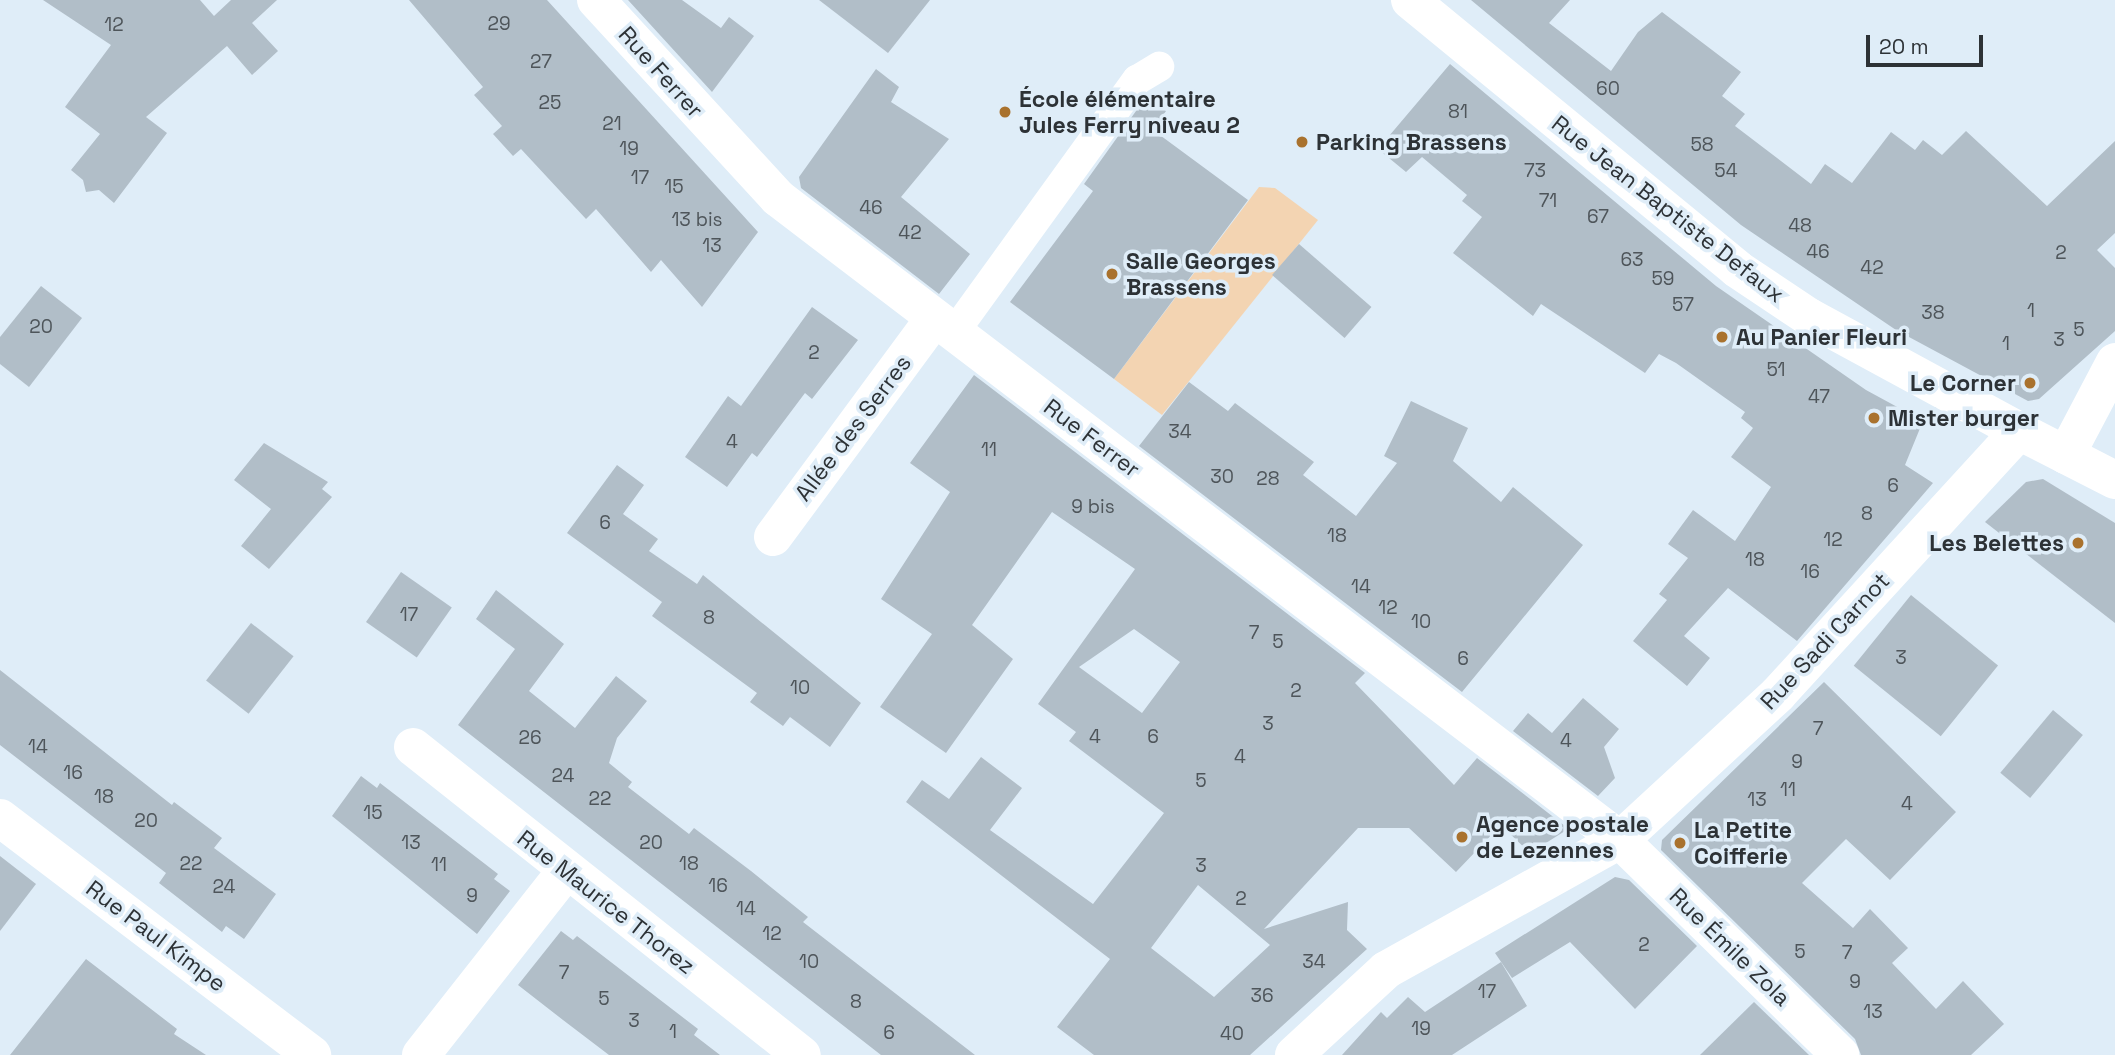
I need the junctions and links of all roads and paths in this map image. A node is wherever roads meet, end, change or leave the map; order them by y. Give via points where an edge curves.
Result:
1 (596, 0) edge
2 (1410, 0) edge
3 (1159, 67) dead end
4 (943, 327) junction
5 (2115, 362) edge
6 (2019, 431) junction
7 (2066, 455) junction
8 (2115, 480) edge
9 (773, 537) dead end
10 (413, 747) dead end
11 (0, 818) edge
12 (1620, 840) junction
13 (565, 872) junction
14 (312, 1055) edge
15 (421, 1055) edge
16 (802, 1055) edge
17 (1294, 1055) edge
18 (1840, 1055) edge

1 - 4 street, Rue Ferrer via 754,175
2 - 6 street, Rue Jean Baptiste Defaux via 1737,269 1808,317
3 - 4 street via 1137,80
4 - 9 street, Allée des Serres
4 - 12 street, Rue Ferrer
5 - 7 street
6 - 7 street, Rue Jean Baptiste Defaux
6 - 12 street, Rue Sadi Carnot via 1778,694
7 - 8 street, Rue Jean Baptiste Defaux
10 - 13 street, Rue Maurice Thorez
11 - 14 street, Rue Paul Kimpe
12 - 17 street, Rue Sadi Carnot via 1386,970
12 - 18 street, Rue Émile Zola
13 - 15 street
13 - 16 street, Rue Maurice Thorez

